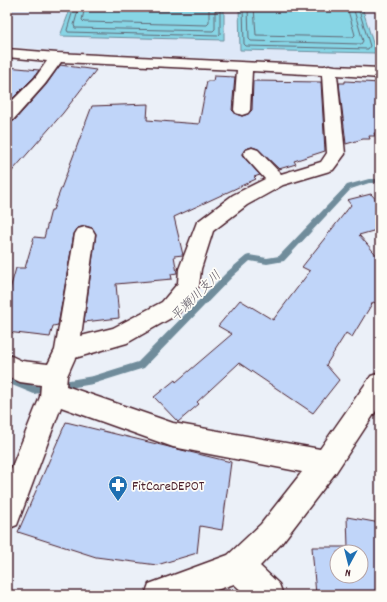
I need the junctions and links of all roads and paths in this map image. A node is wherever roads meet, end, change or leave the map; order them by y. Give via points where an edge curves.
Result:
1 (7, 53) edge
2 (57, 57) junction
3 (245, 66) junction
4 (329, 70) junction
5 (380, 73) edge
6 (242, 110) dead end
7 (8, 113) edge
8 (252, 154) dead end
9 (277, 182) junction
10 (85, 234) dead end
11 (67, 350) junction
12 (7, 365) edge
13 (54, 382) junction
14 (380, 384) edge
15 (326, 463) junction
16 (7, 515) edge
17 (238, 567) junction
18 (160, 595) edge
19 (268, 595) edge

1 - 2 street
2 - 3 street
2 - 7 street via 40,81
3 - 4 street
3 - 6 street
4 - 5 street
4 - 9 street via 336,154 327,166
8 - 9 street
9 - 11 street via 240,200 204,227 190,269 188,286 170,308 119,336
10 - 11 street
11 - 13 street
12 - 13 street
13 - 15 street via 173,435
13 - 16 street via 52,397
14 - 15 street
15 - 17 street via 271,534
17 - 18 street
17 - 19 street

